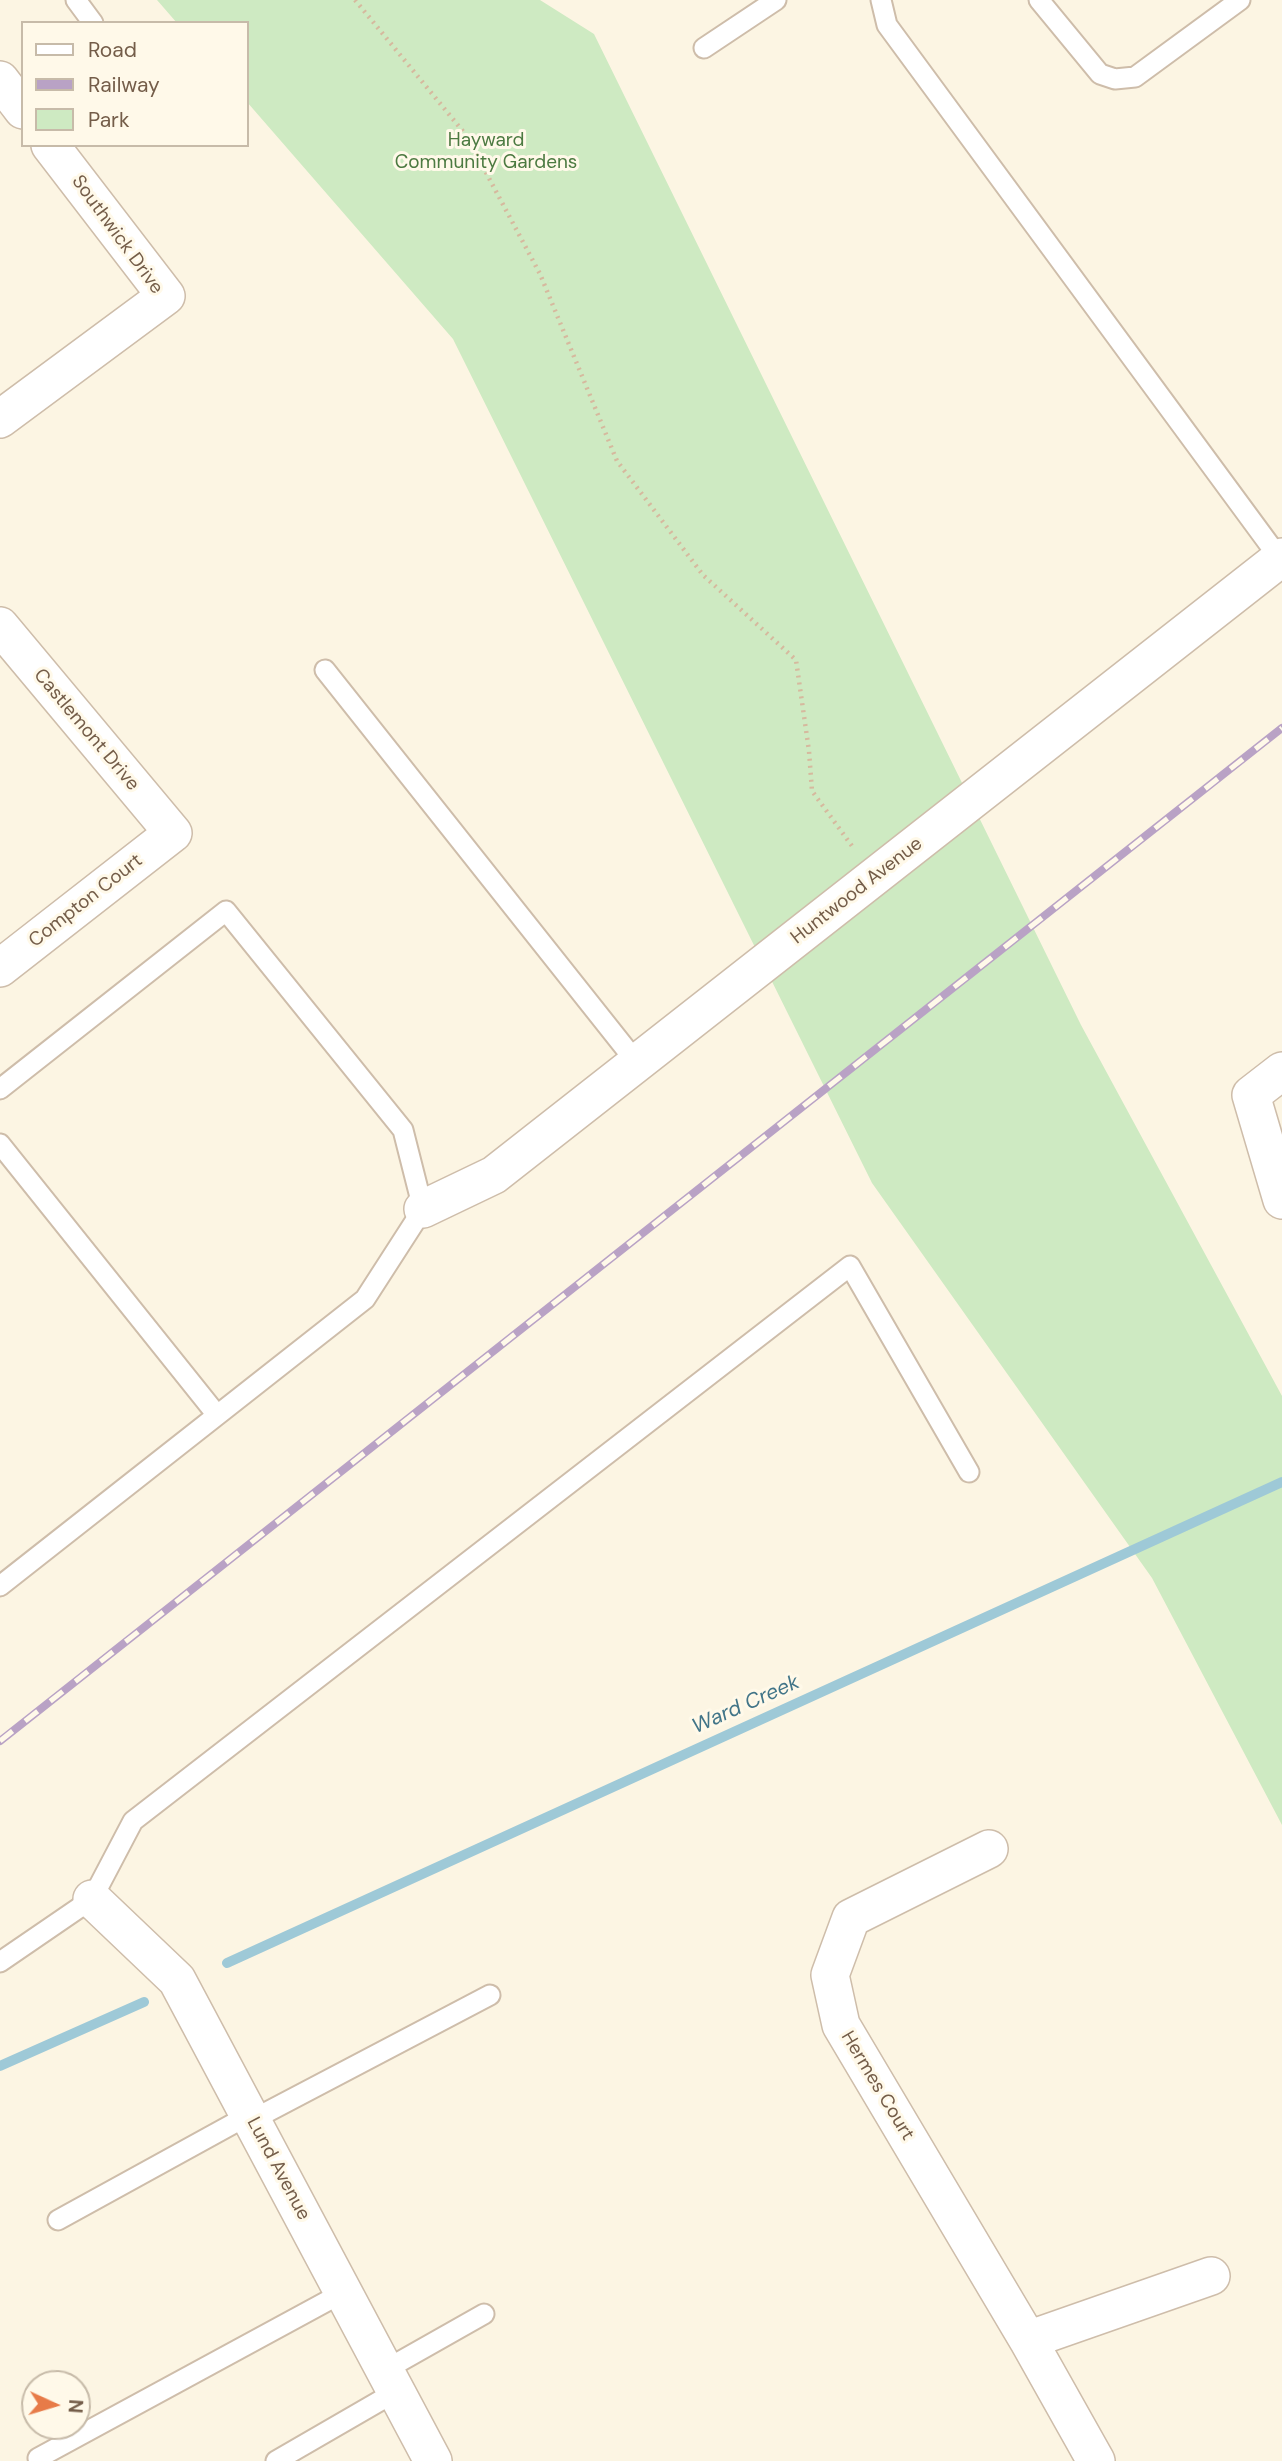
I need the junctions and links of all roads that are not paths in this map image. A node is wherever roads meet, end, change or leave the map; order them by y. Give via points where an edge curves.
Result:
1 (76, 0) edge
2 (776, 0) edge
3 (881, 0) edge
4 (1039, 0) edge
5 (1240, 0) edge
6 (92, 21) edge
7 (704, 48) dead end
8 (0, 80) edge
9 (21, 107) edge
10 (52, 147) edge
11 (0, 419) edge
12 (1281, 558) edge
13 (0, 626) edge
14 (325, 670) dead end
15 (173, 833) joint
16 (0, 968) edge
17 (637, 1063) junction
18 (1282, 1071) edge
19 (0, 1089) edge
20 (0, 1144) edge
21 (1282, 1200) edge
22 (423, 1209) junction
23 (217, 1415) junction
24 (969, 1472) dead end
25 (0, 1586) edge
26 (989, 1849) dead end
27 (92, 1899) junction
28 (0, 1962) edge
29 (490, 1995) dead end
30 (250, 2118) junction
31 (58, 2220) dead end
32 (1210, 2276) dead end
33 (344, 2292) junction
34 (484, 2314) dead end
35 (1028, 2340) junction
36 (391, 2381) junction
37 (38, 2458) dead end
38 (276, 2461) edge
39 (433, 2461) edge
40 (1096, 2461) edge

1 - 6 lane
2 - 7 lane
3 - 12 lane via 887,25
4 - 5 lane via 1100,74 1115,79 1135,77
8 - 9 street
10 - 11 street, Southwick Drive via 166,296
12 - 17 street, Huntwood Avenue
13 - 15 street, Castlemont Drive
14 - 17 lane
15 - 16 street, Compton Court
17 - 22 street, Huntwood Avenue via 494,1175
18 - 21 street via 1251,1095
19 - 22 lane via 226,911 404,1130
20 - 23 lane
22 - 23 lane via 365,1299
23 - 25 lane
24 - 27 lane via 850,1266 133,1821
26 - 35 street, Hermes Court via 850,1919 830,1975 841,2025
27 - 28 lane
27 - 30 street, Lund Avenue via 177,1980
29 - 30 lane
30 - 31 lane
30 - 33 street, Lund Avenue
32 - 35 street
33 - 36 street, Lund Avenue
33 - 37 lane
34 - 36 lane
35 - 40 street, Hermes Court
36 - 38 lane
36 - 39 street, Lund Avenue

